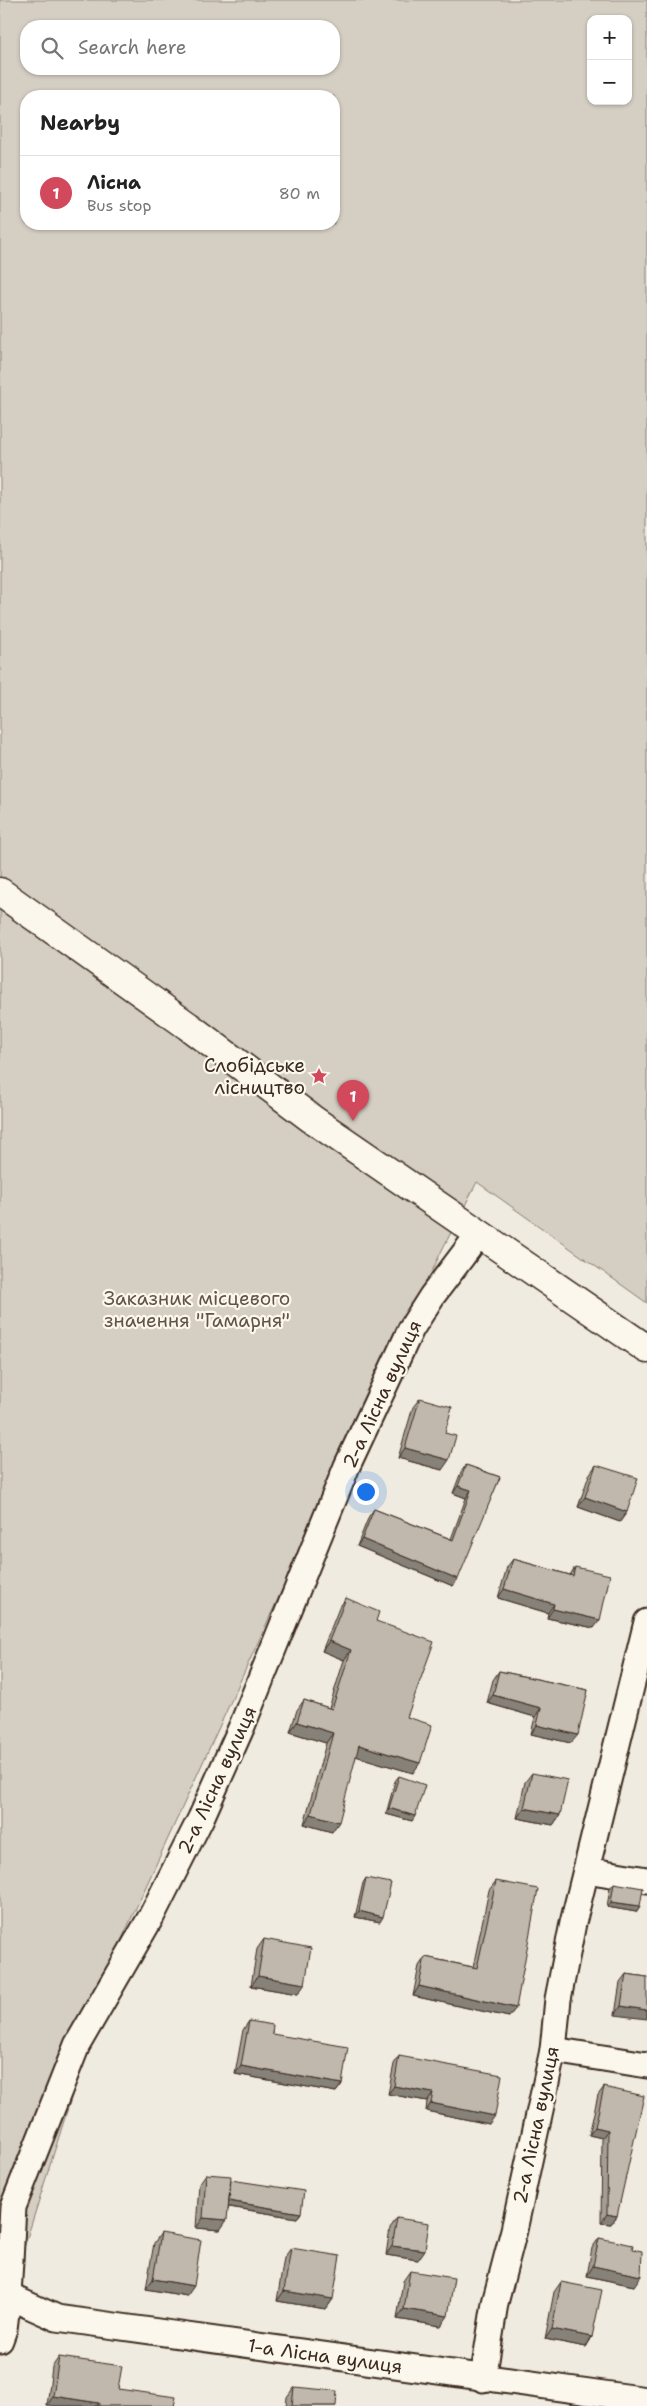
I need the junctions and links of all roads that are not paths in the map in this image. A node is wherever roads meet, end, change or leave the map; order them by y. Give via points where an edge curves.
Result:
1 (0, 892) edge
2 (479, 1234) junction
3 (647, 1349) edge
4 (647, 1622) edge
5 (586, 1870) junction
6 (647, 1880) edge
7 (553, 2050) junction
8 (647, 2066) edge
9 (8, 2296) junction
10 (0, 2340) edge
11 (483, 2379) junction
12 (647, 2400) edge

1 - 2 street via 312,1119
2 - 3 street
2 - 9 street, 2-а Лісна вулиця via 411,1329 347,1466 246,1718 201,1818 151,1916 77,2045 13,2207
4 - 5 street, 2-а Лісна вулиця
5 - 6 street
5 - 7 street, 2-а Лісна вулиця via 558,1999
7 - 8 street
7 - 11 street, 2-а Лісна вулиця via 495,2303
9 - 10 street, 2-а Лісна вулиця
9 - 11 street, 1-а Лісна вулиця via 57,2318
11 - 12 street, 1-а Лісна вулиця

